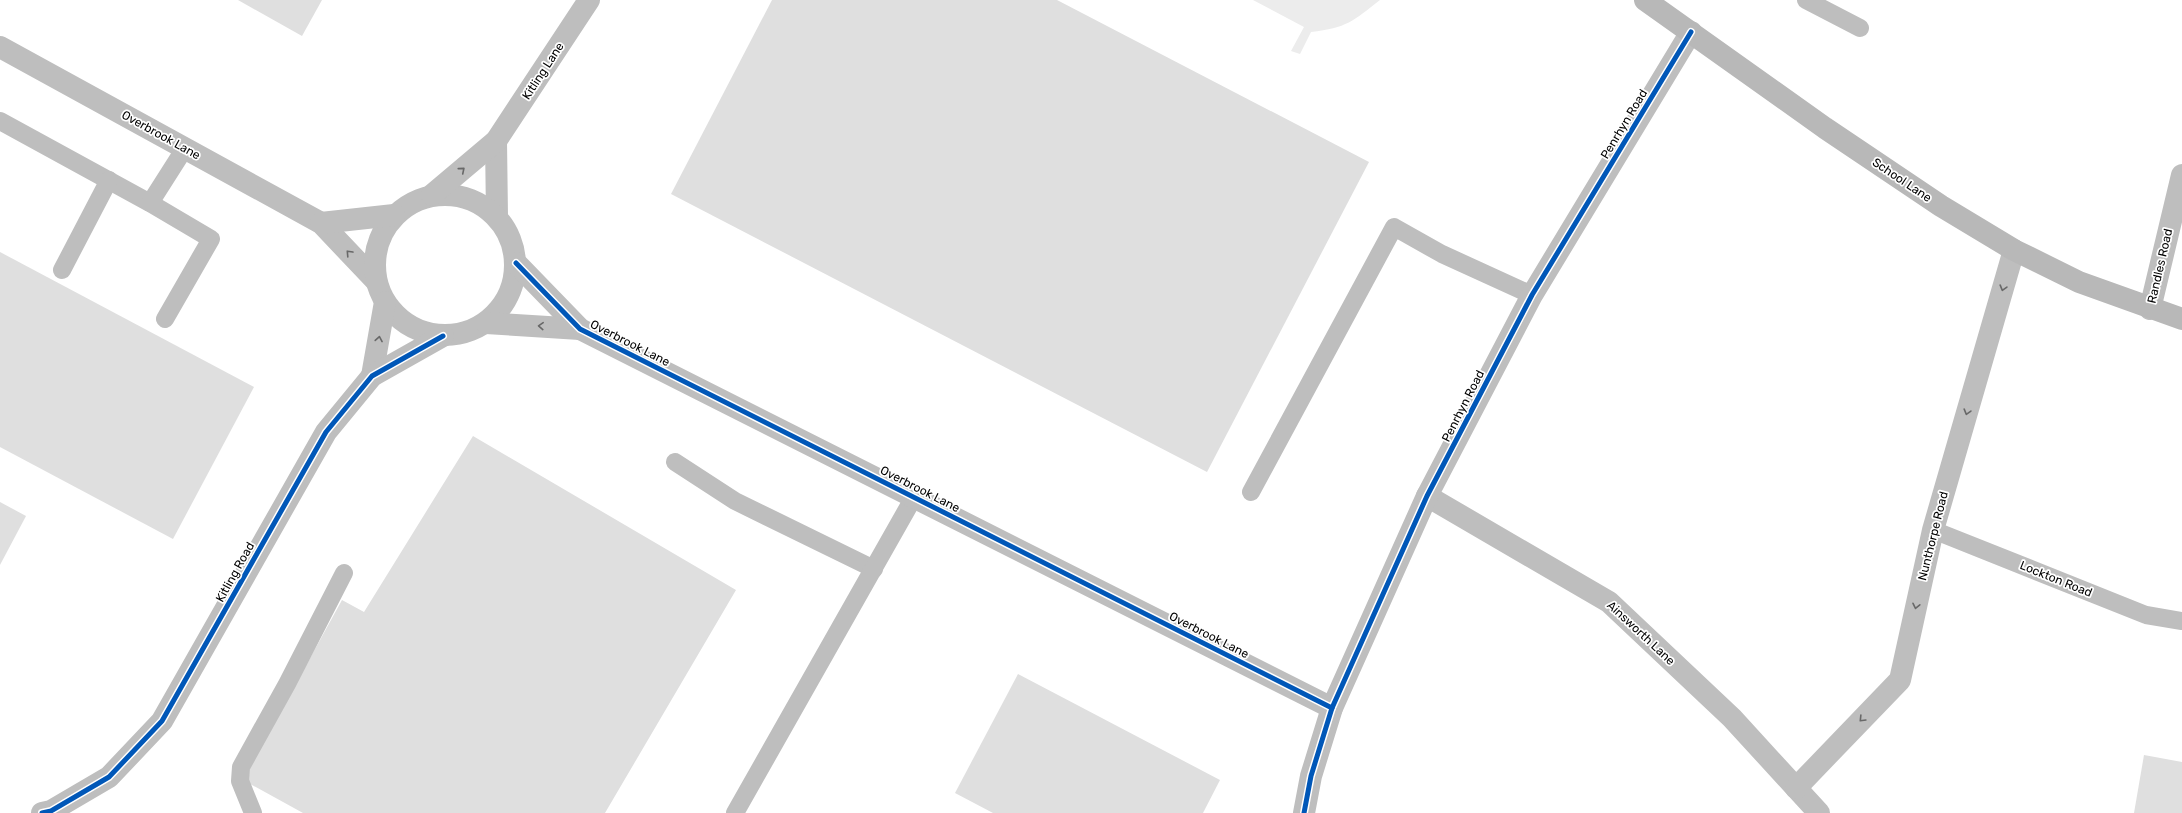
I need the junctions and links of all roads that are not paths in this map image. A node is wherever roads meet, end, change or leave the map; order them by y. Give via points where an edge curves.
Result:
1 (589, 0) edge
2 (1645, 0) edge
3 (1806, 0) edge
4 (1860, 28) dead end
5 (1691, 32) junction
6 (0, 47) edge
7 (0, 122) edge
8 (496, 141) junction
9 (185, 148) junction
10 (2182, 175) edge
11 (109, 180) junction
12 (432, 195) junction
13 (150, 203) junction
14 (394, 215) junction
15 (497, 216) junction
16 (321, 223) junction
17 (2014, 250) junction
18 (516, 263) junction
19 (62, 270) dead end
20 (376, 281) junction
21 (1532, 295) junction
22 (385, 302) junction
23 (2150, 309) junction
24 (165, 319) dead end
25 (2182, 319) edge
26 (486, 323) junction
27 (580, 329) junction
28 (443, 336) junction
29 (372, 376) junction
30 (675, 462) dead end
31 (1250, 492) dead end
32 (1428, 496) junction
33 (914, 497) junction
34 (1933, 530) junction
35 (874, 569) junction
36 (344, 573) dead end
37 (2182, 621) edge
38 (1332, 708) junction
39 (1796, 788) junction
40 (49, 812) edge
41 (253, 813) edge
42 (735, 813) edge
43 (1304, 813) edge
44 (1819, 813) edge

1 - 8 street, Kitling Lane
2 - 5 main road, School Lane
3 - 4 lane
5 - 17 main road, School Lane via 1825,128 1941,206
5 - 21 street, Penrhyn Road
6 - 9 street, Overbrook Lane
7 - 11 lane
12 -> 8 street, Kitling Lane
8 - 15 street
9 - 13 lane
9 - 16 street, Overbrook Lane
10 - 23 street, Randles Road
11 - 13 lane
11 - 19 lane
12 - 14 street via 412,202
12 - 15 street via 456,195 478,202
13 - 24 lane via 211,239
14 - 16 street
14 - 20 street via 381,235 374,257
15 - 18 street via 507,230
20 -> 16 street, Overbrook Lane
17 - 23 main road, School Lane via 2079,282
17 -> 34 street, Nunthorpe Road
18 - 26 street via 513,286 502,307
18 - 27 street, Overbrook Lane
20 - 22 street
21 - 31 lane via 1442,254 1394,227
21 - 32 street, Penrhyn Road
22 - 28 street via 400,320 420,331
29 -> 22 street, Kitling Road
23 - 25 main road, School Lane
27 -> 26 street, Overbrook Lane
26 - 28 street via 465,333
27 - 33 street, Overbrook Lane
28 - 29 street, Kitling Road
29 - 40 street, Kitling Road via 326,432 162,721 109,777
30 - 35 lane via 735,501
32 - 38 street, Penrhyn Road
32 - 39 street, Ainsworth Lane via 1609,602 1732,718
33 - 35 lane
33 - 38 street, Overbrook Lane
34 - 37 lane, Lockton Road via 2146,615
34 -> 39 street, Nunthorpe Road via 1900,680
35 - 42 lane
36 - 41 lane via 241,767 240,781
38 - 43 street, Penrhyn Road via 1310,776
39 - 44 street, Ainsworth Lane

